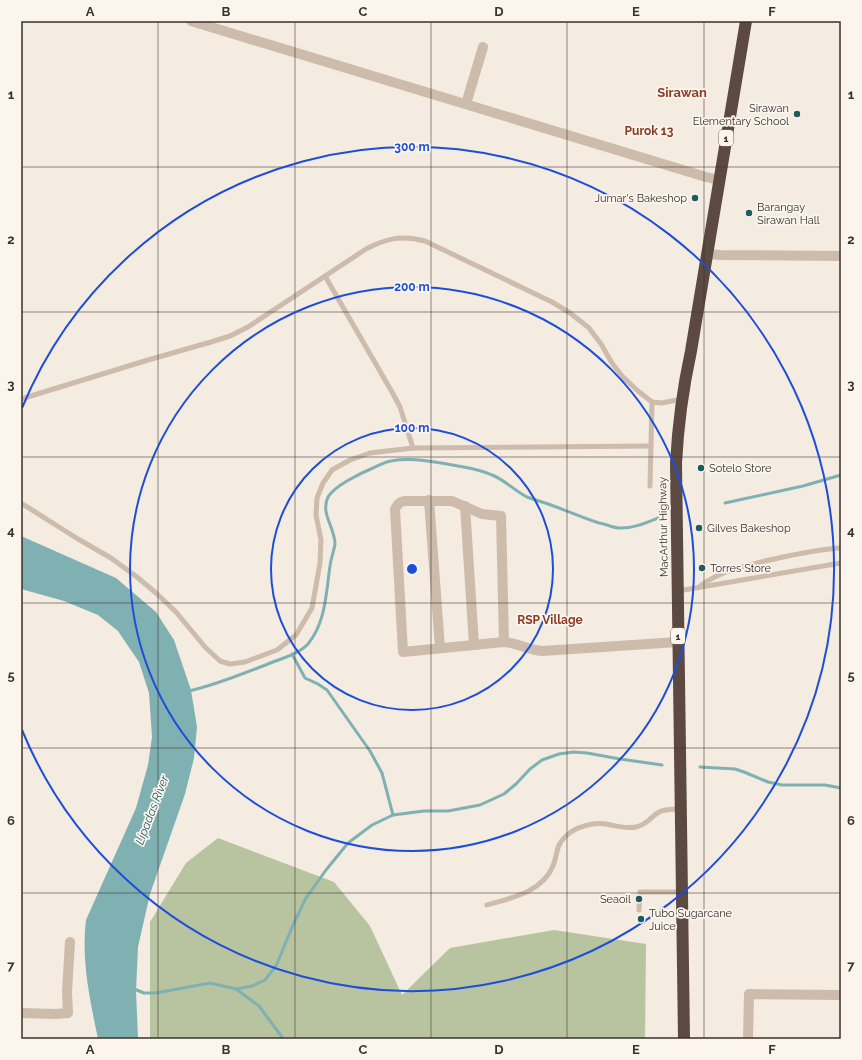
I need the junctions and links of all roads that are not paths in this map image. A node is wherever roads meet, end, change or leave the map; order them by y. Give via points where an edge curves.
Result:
1 (191, 21) edge
2 (746, 21) edge
3 (483, 46) dead end
4 (466, 104) junction
5 (719, 180) junction
6 (706, 254) junction
7 (841, 256) edge
8 (325, 276) junction
9 (21, 399) edge
10 (682, 399) junction
11 (652, 402) junction
12 (651, 446) junction
13 (413, 448) junction
14 (650, 486) dead end
15 (429, 500) junction
16 (21, 503) edge
17 (465, 506) junction
18 (841, 548) edge
19 (841, 563) edge
20 (698, 588) junction
21 (677, 592) junction
22 (504, 642) junction
23 (678, 642) junction
24 (474, 645) junction
25 (440, 648) junction
26 (680, 809) junction
27 (681, 892) junction
28 (487, 905) dead end
29 (639, 910) dead end
30 (70, 942) dead end
31 (841, 995) edge
32 (21, 1013) edge
33 (684, 1039) edge
34 (748, 1039) edge

1 - 4 street
2 - 5 highway, MacArthur Highway / 1
3 - 4 street
4 - 5 street
5 - 6 highway, MacArthur Highway / 1
6 - 7 street
6 - 10 highway, MacArthur Highway / 1
8 - 9 lane via 248,327 230,336
8 - 11 lane via 360,253 387,240 412,238 425,241 570,313 589,328 622,376
8 - 13 lane via 400,407
10 - 11 lane
10 - 21 highway, MacArthur Highway / 1 via 676,463
11 - 12 lane
12 - 13 lane
12 - 14 lane
13 - 16 lane via 370,453 332,470 317,498 316,515 321,540 320,563 312,608 296,635 277,650 245,662 230,664 220,661 176,612 137,577 111,558
15 - 17 street via 452,501
15 - 25 street
15 - 25 street via 400,502 395,509 403,652
17 - 22 street via 482,514 501,516
17 - 24 street
18 - 20 lane via 799,554 743,567 708,581
19 - 20 lane
20 - 21 lane
21 - 23 highway, MacArthur Highway / 1
22 - 23 street via 542,651
22 - 24 street
23 - 26 highway, MacArthur Highway / 1
24 - 25 street
26 - 27 highway, MacArthur Highway / 1
26 - 28 lane via 657,813 648,822 636,827 597,824 578,829 566,835 559,843 553,865 540,884 524,894
27 - 29 lane via 640,892
27 - 33 highway, MacArthur Highway / 1
30 - 32 street via 68,1013
31 - 34 street via 749,994

